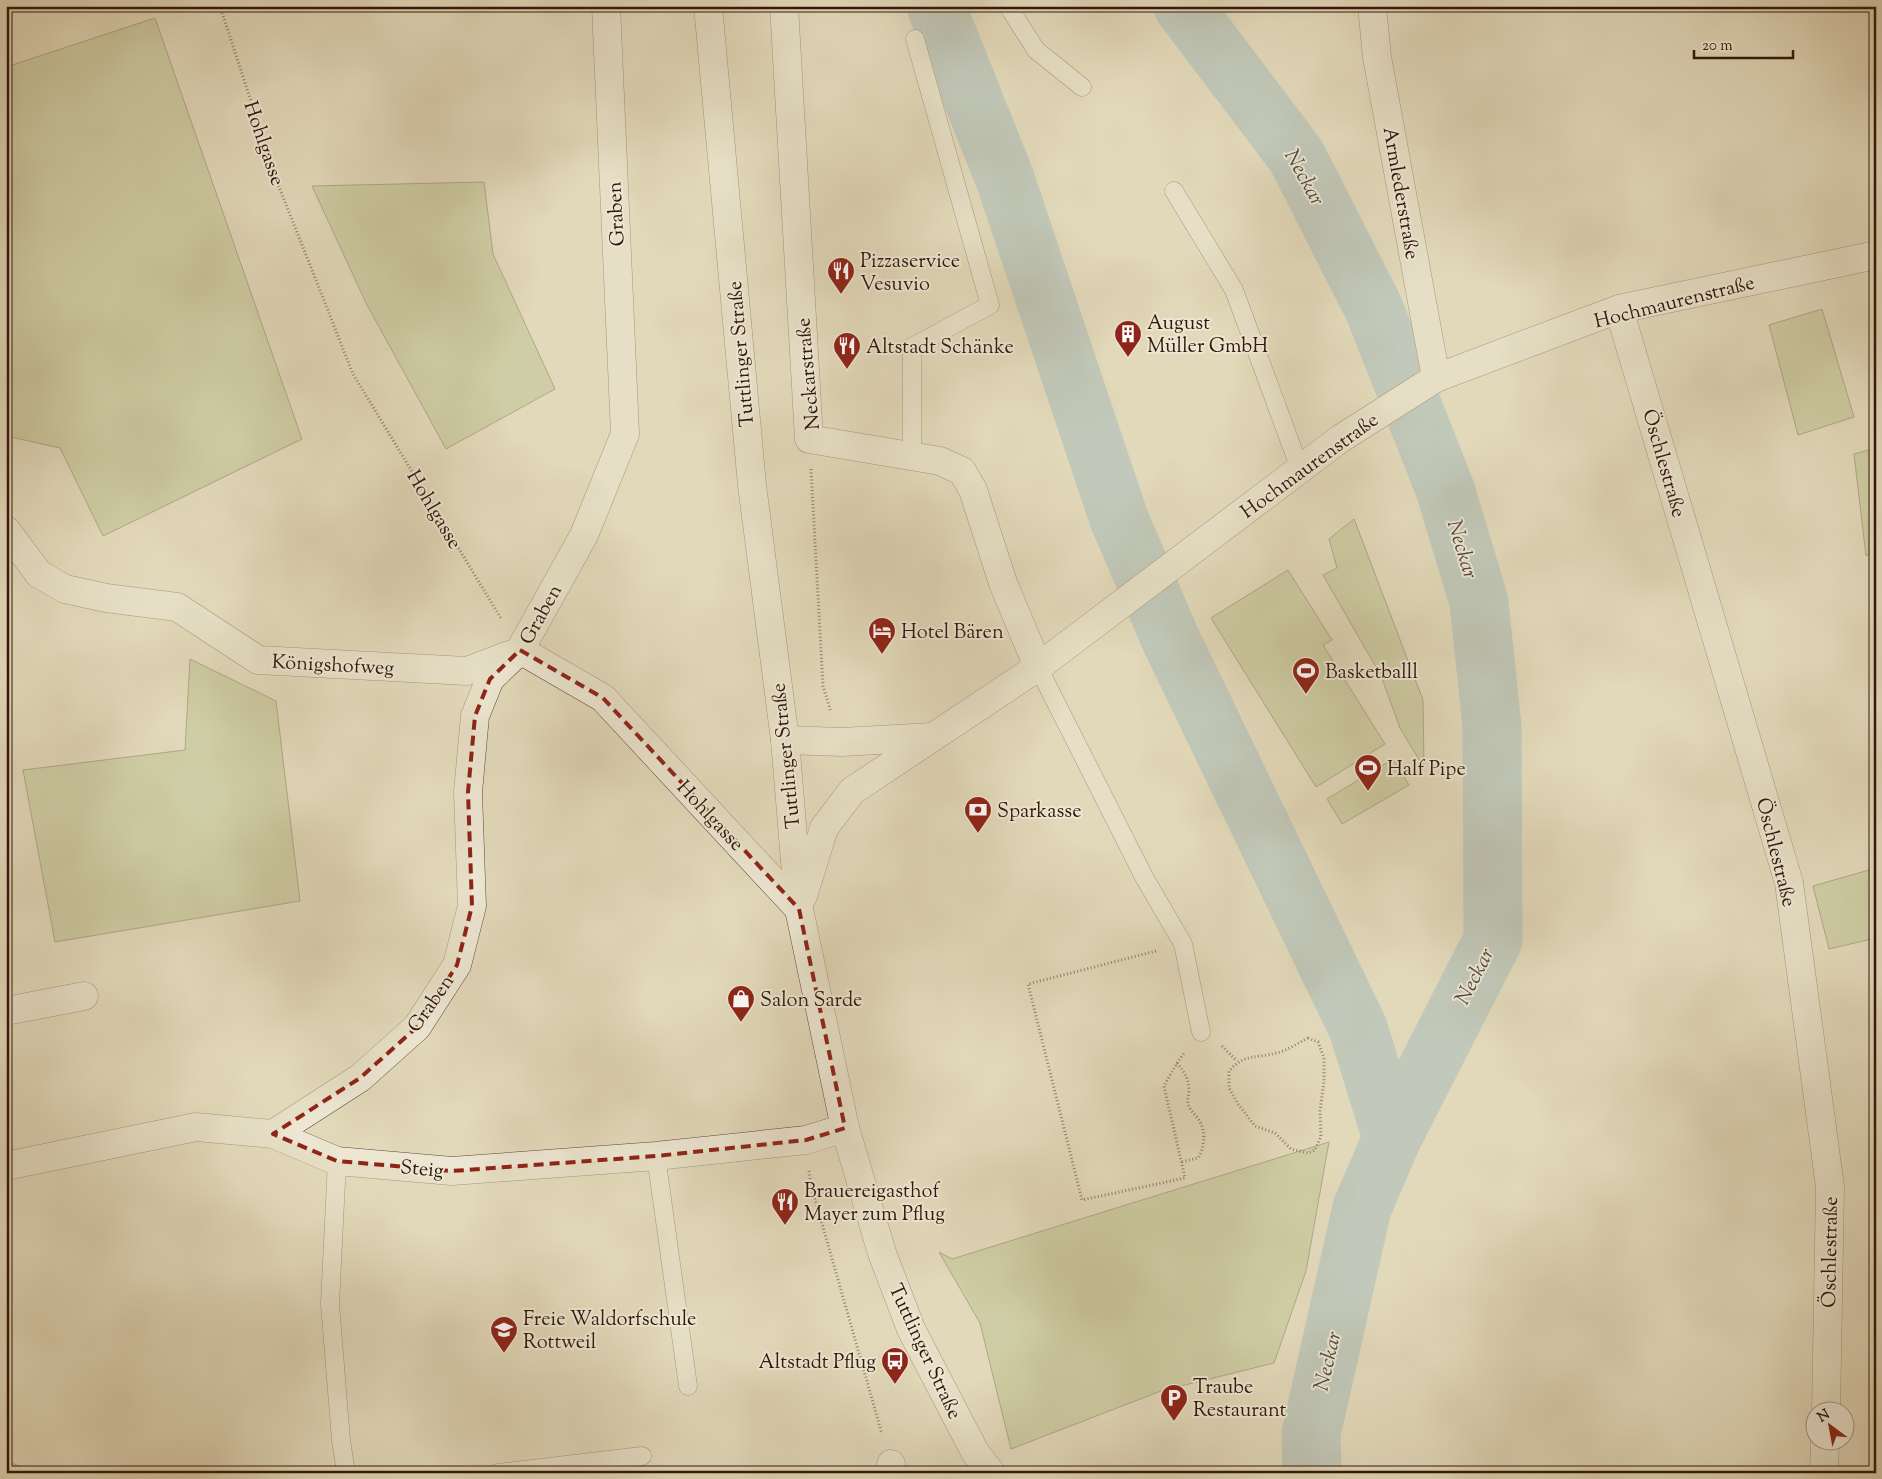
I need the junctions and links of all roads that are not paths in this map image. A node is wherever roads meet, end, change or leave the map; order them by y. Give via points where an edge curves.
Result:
1 (606, 6) edge
2 (708, 6) edge
3 (784, 6) edge
4 (1008, 6) edge
5 (1372, 6) edge
6 (916, 39) dead end
7 (1082, 87) dead end
8 (1174, 192) dead end
9 (1876, 255) edge
10 (1619, 310) junction
11 (1436, 378) junction
12 (912, 456) junction
13 (1300, 468) junction
14 (6, 530) edge
15 (520, 650) junction
16 (1038, 667) junction
17 (934, 737) junction
18 (785, 740) junction
19 (799, 909) junction
20 (84, 996) dead end
21 (6, 1011) edge
22 (1201, 1032) road end
23 (845, 1128) junction
24 (273, 1134) junction
25 (656, 1156) junction
26 (337, 1161) junction
27 (6, 1166) edge
28 (688, 1386) dead end
29 (1826, 1402) edge
30 (1825, 1452) edge
31 (642, 1456) dead end
32 (346, 1473) edge
33 (498, 1473) edge
34 (991, 1473) edge
35 (1824, 1473) edge

1 - 15 street, Graben via 625,434 584,535
2 - 18 street, Tuttlinger Straße via 752,485
3 - 12 street, Neckarstraße via 809,439
4 - 7 lane via 1036,50
5 - 11 street, Armlederstraße via 1377,57
6 - 12 lane via 990,305 912,347
8 - 13 lane via 1234,290
9 - 10 street, Hochmaurenstraße
10 - 11 street, Hochmaurenstraße
10 - 29 street, Öschlestraße via 1789,883 1830,1187
11 - 13 street, Hochmaurenstraße
12 - 16 street, Neckarstraße via 940,461 962,472 973,490 1004,584
13 - 16 street, Hochmaurenstraße
14 - 15 street, Königshofweg via 39,574 65,589 178,607 258,660 467,671
15 - 19 street, Hohlgasse via 603,698
15 - 24 street, Graben via 490,679 476,716 468,792 472,906 457,965 417,1027 360,1078
16 - 17 street, Hochmaurenstraße
16 - 22 lane via 1144,878 1184,944
17 - 18 street via 842,742
17 - 19 street, Hochmaurenstraße via 852,791 824,828
18 - 19 street, Tuttlinger Straße
19 - 23 street, Tuttlinger Straße
20 - 21 street
23 - 25 street, Steig via 806,1140
23 - 34 street, Tuttlinger Straße via 882,1254 911,1329 975,1452
24 - 26 street, Steig
24 - 27 street, Steig via 196,1127
25 - 26 street, Steig via 452,1171
25 - 28 lane
26 - 32 lane via 330,1304
30 - 35 street
31 - 33 lane

